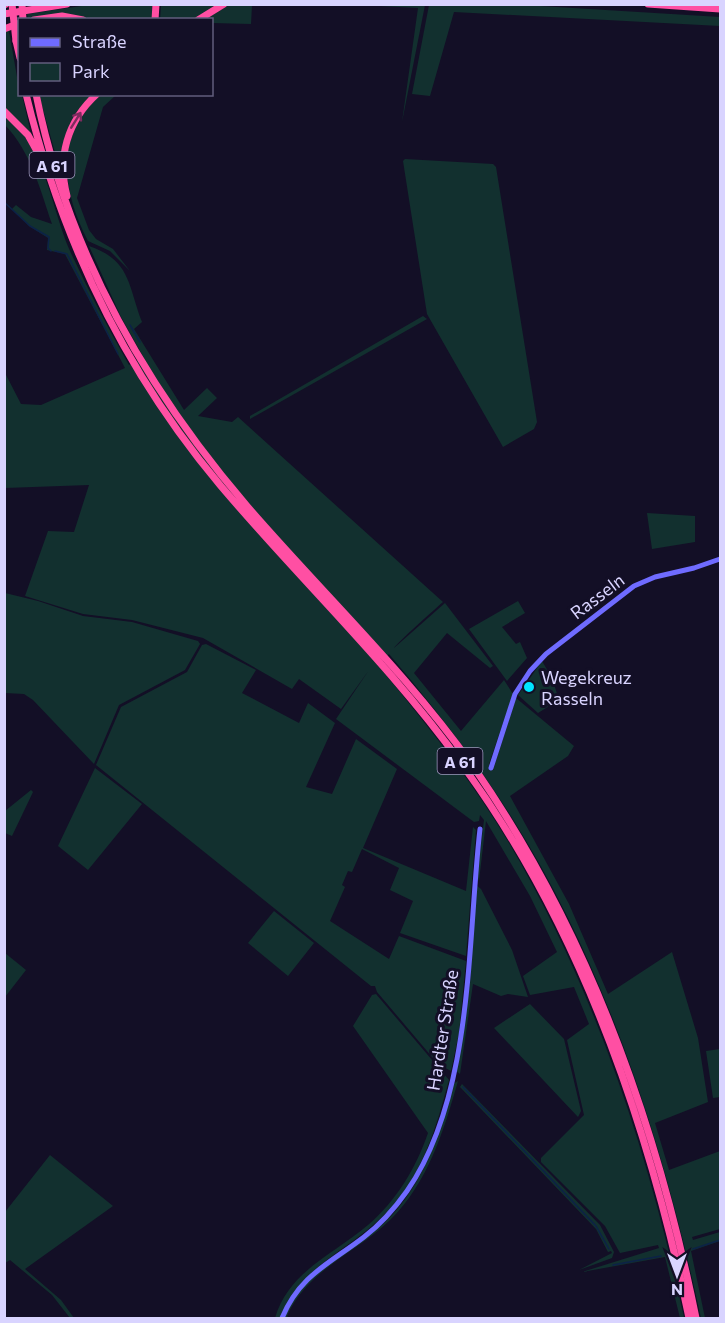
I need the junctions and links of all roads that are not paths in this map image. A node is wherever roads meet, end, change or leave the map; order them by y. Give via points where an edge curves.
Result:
1 (13, 4) edge
2 (67, 4) edge
3 (224, 4) edge
4 (648, 4) edge
5 (5, 5) edge
6 (720, 9) edge
7 (30, 10) junction
8 (4, 14) edge
9 (48, 18) edge
10 (72, 18) edge
11 (201, 18) edge
12 (4, 19) edge
13 (18, 50) edge
14 (26, 96) edge
15 (36, 96) edge
16 (95, 96) edge
17 (4, 111) edge
18 (43, 162) junction
19 (77, 234) junction
20 (720, 559) edge
21 (491, 768) dead end
22 (480, 829) dead end
23 (282, 1318) edge
24 (689, 1318) edge
25 (696, 1318) edge

1 - 5 highway
1 - 13 highway, bridge
2 - 7 highway
3 - 11 highway
4 - 6 highway
7 - 8 highway
7 - 12 highway
9 - 10 highway
14 - 18 highway, A 61
15 - 19 highway, A 61 via 52,166
19 -> 16 highway via 63,179 63,154 76,117
17 - 18 highway via 28,135
18 - 24 highway, A 61 via 91,282 122,343 166,414 219,484 427,717 468,771 519,851 575,962 617,1066 651,1167
19 - 25 highway, A 61 via 126,337 177,418 248,508 439,722 498,804 532,861 586,970 635,1094 673,1218
20 - 21 main road, Rasseln via 634,586 546,654 516,694
22 - 23 main road, Hardter Straße via 460,1041 438,1129 423,1165 389,1214 306,1279

